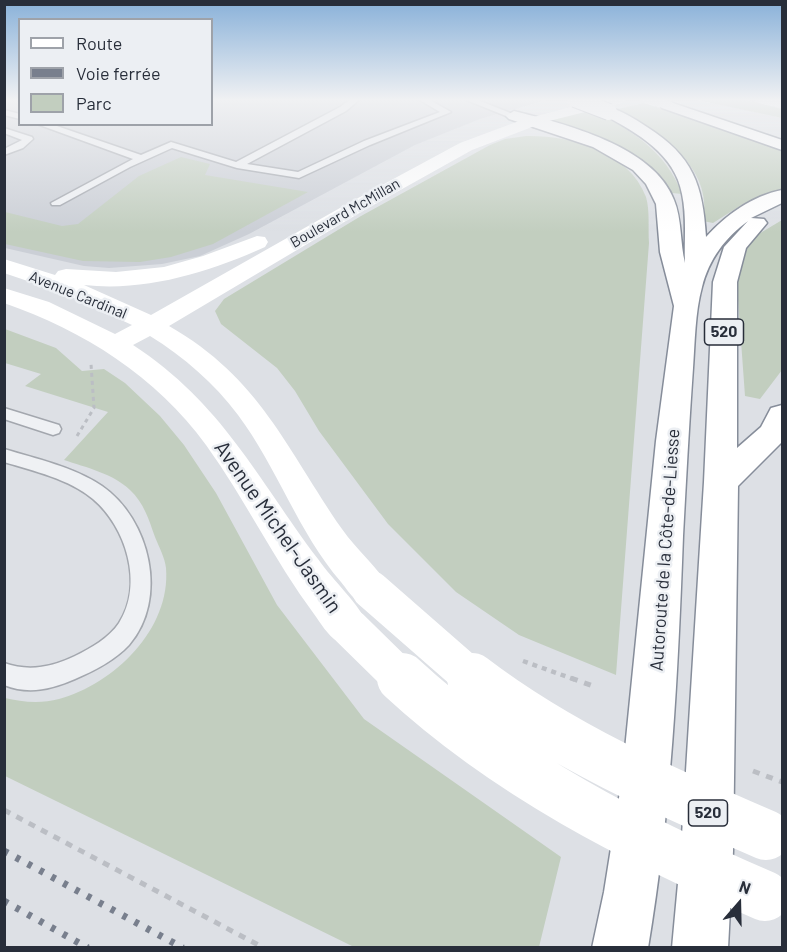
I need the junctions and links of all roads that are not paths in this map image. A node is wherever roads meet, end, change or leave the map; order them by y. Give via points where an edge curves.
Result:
1 (23, 143) edge
2 (98, 143) edge
3 (277, 143) edge
4 (366, 143) edge
5 (439, 143) edge
6 (475, 143) edge
7 (594, 143) edge
8 (659, 143) edge
9 (4, 152) edge
10 (141, 158) junction
11 (237, 165) junction
12 (783, 196) edge
13 (56, 203) dead end
14 (783, 210) edge
15 (296, 223) junction
16 (6, 266) edge
17 (697, 268) junction
18 (4, 295) edge
19 (686, 307) junction
20 (125, 331) junction
21 (4, 413) edge
22 (783, 415) edge
23 (53, 429) dead end
24 (8, 461) edge
25 (722, 482) junction
26 (360, 609) junction
27 (4, 674) edge
28 (774, 838) edge
29 (774, 900) edge
30 (620, 948) edge
31 (700, 948) edge

1 - 9 lane
2 - 10 lane
3 - 11 lane
4 - 11 lane via 304,174
5 - 15 main road, Boulevard McMillan
6 - 20 main road, Boulevard McMillan
7 - 19 main road via 634,164 653,182 664,200
8 - 17 main road via 682,167 692,194
10 - 11 lane via 171,146
10 - 13 lane
12 - 17 main road, Autoroute de la Côte-de-Liesse / 520 via 735,219 721,232
14 - 25 main road, 520 via 762,220 742,238 726,272
15 - 16 main road via 215,262 159,276 88,280
15 - 20 main road, Boulevard McMillan
16 - 20 main road, Avenue Cardinal via 82,293
17 - 19 main road, Autoroute de la Côte-de-Liesse / 520
18 - 20 main road, Avenue Cardinal
19 - 30 main road, Autoroute de la Côte-de-Liesse / 520 via 671,448 644,810
20 - 26 main road, Avenue Michel-Jasmin via 191,352 238,395 331,542
21 - 23 lane
22 - 25 main road via 773,433
24 - 27 lane via 84,485 108,502 134,543 141,582 139,600 125,632 98,655 60,675 23,679
25 - 31 main road, 520
26 - 28 main road, Avenue Michel-Jasmin, bridge via 449,659 518,710 626,772
26 - 29 main road, Avenue Michel-Jasmin, bridge via 402,679 511,764 646,843

